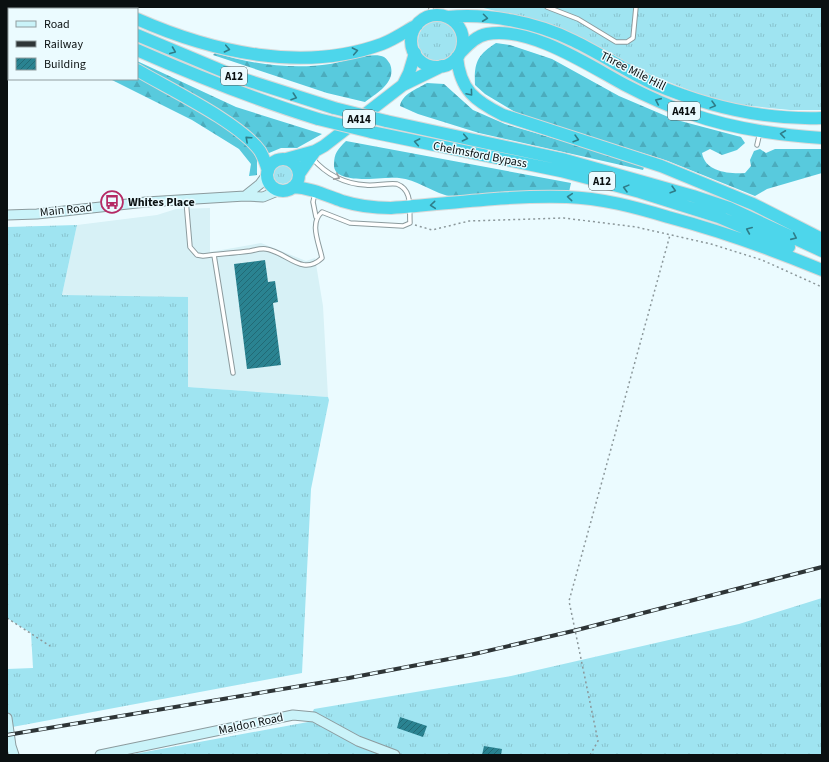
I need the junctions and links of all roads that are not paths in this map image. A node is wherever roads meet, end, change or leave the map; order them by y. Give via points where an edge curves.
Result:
1 (548, 7) edge
2 (636, 7) edge
3 (431, 12) edge
4 (447, 17) junction
5 (138, 19) edge
6 (417, 25) junction
7 (138, 35) edge
8 (138, 50) edge
9 (415, 53) junction
10 (459, 55) junction
11 (442, 66) junction
12 (138, 71) edge
13 (403, 85) junction
14 (822, 118) edge
15 (760, 131) junction
16 (822, 138) edge
17 (757, 145) dead end
18 (311, 154) junction
19 (286, 159) junction
20 (268, 172) junction
21 (299, 174) junction
22 (293, 187) junction
23 (280, 190) junction
24 (316, 190) junction
25 (245, 196) junction
26 (186, 199) junction
27 (409, 207) junction
28 (7, 215) edge
29 (316, 216) junction
30 (822, 239) edge
31 (822, 251) edge
32 (214, 255) junction
33 (822, 264) edge
34 (822, 270) edge
35 (233, 373) dead end
36 (7, 718) edge
37 (129, 752) edge
38 (14, 755) edge
39 (100, 755) edge
40 (395, 755) edge

1 - 2 lane via 578,20 616,42 627,42 633,38
3 - 4 highway
3 - 6 highway
4 - 10 highway via 456,23 462,33 463,43
4 -> 14 highway, Three Mile Hill / A414 via 485,17 548,30 578,43 654,84 723,107 782,117
5 -> 6 highway, A12 via 209,45 251,54 291,58 359,51 383,43
6 - 9 highway via 412,41
7 -> 31 highway, Chelmsford Bypass / A12, bridge via 237,77 334,108 562,158 693,196 729,208
33 -> 8 highway, Chelmsford Bypass / A12, bridge via 719,217 640,192 560,170 318,119 232,89
9 - 11 highway via 430,66
9 - 13 highway
10 - 11 highway via 449,64
15 -> 10 highway, Three Mile Hill / A414 via 692,114 642,94 571,55 521,37 486,34 470,43
10 -> 30 highway via 461,78 468,91 481,104 503,115 661,166 753,204
11 - 13 highway, A414
20 -> 12 highway via 259,151 247,138 220,118
13 - 18 highway, A414
16 -> 15 highway, Three Mile Hill / A414
15 - 17 lane
18 - 19 highway, A414
18 - 21 highway, A414
18 -> 27 lane via 325,171 347,183 401,186 408,194
19 - 20 highway via 274,162
19 - 21 highway via 296,165
20 - 23 highway via 270,183
20 - 25 street via 260,184
21 - 22 highway
22 - 23 highway
22 - 24 highway, A12
23 - 25 street, Main Road via 263,197
24 - 27 highway, A12 via 342,201 370,208
24 - 29 lane via 313,202
25 - 26 street, Main Road
26 - 28 street, Main Road
26 - 32 lane via 190,247 197,255
27 - 29 lane via 410,223 403,226 350,223 322,212
34 -> 27 highway, A12 via 776,250 719,231 605,201 536,196
29 - 32 lane via 314,223 322,258 316,264 303,266 264,248
32 - 35 lane
36 - 38 street
37 - 39 street, Maldon Road
37 - 40 street, Maldon Road via 293,715 314,717 358,741

